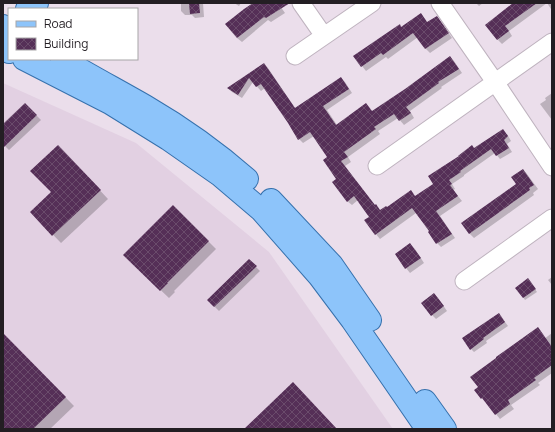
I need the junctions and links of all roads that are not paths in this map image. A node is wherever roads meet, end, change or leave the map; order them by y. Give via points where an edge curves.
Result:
1 (301, 3) edge
2 (372, 3) edge
3 (440, 3) edge
4 (324, 36) junction
5 (552, 42) edge
6 (294, 56) dead end
7 (26, 60) edge
8 (65, 60) edge
9 (495, 82) junction
10 (377, 166) dead end
11 (552, 167) edge
12 (552, 218) edge
13 (325, 271) junction
14 (464, 281) dead end
15 (427, 429) edge
16 (445, 429) edge

1 - 4 street
2 - 4 street
3 - 9 street
4 - 6 street
5 - 9 street
7 - 13 main road via 110,103 221,176
8 - 13 main road via 152,110 222,158 270,199
9 - 10 street
9 - 11 street
12 - 14 street
13 - 15 main road via 352,320
13 - 16 main road

